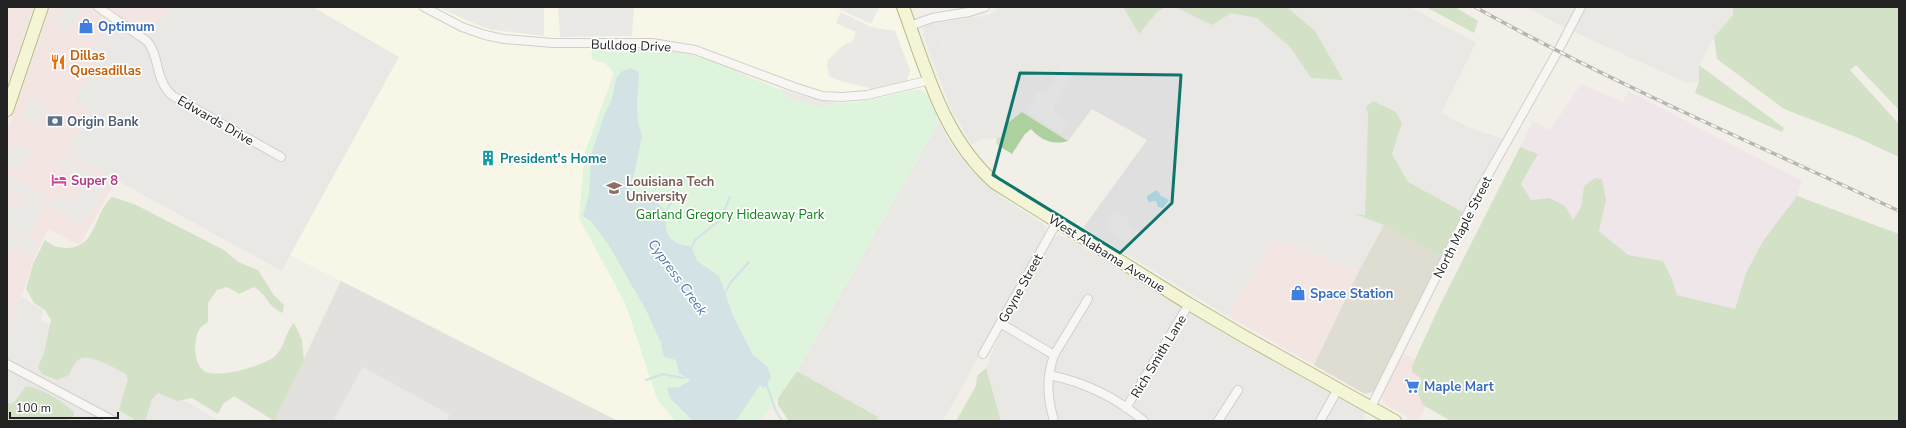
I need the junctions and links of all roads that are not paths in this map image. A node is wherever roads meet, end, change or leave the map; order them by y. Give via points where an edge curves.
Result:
1 (42, 7) edge
2 (98, 7) edge
3 (424, 7) edge
4 (903, 7) edge
5 (985, 7) edge
6 (1581, 7) edge
7 (910, 26) junction
8 (930, 80) junction
9 (7, 110) edge
10 (281, 157) dead end
11 (1056, 222) junction
12 (1088, 299) dead end
13 (1189, 304) junction
14 (1000, 323) junction
15 (983, 354) dead end
16 (1054, 355) junction
17 (7, 364) edge
18 (1049, 375) junction
19 (1338, 389) junction
20 (1238, 390) dead end
21 (1371, 407) junction
22 (1126, 408) junction
23 (114, 421) edge
24 (1054, 421) edge
25 (1144, 421) edge
26 (1218, 421) edge
27 (1320, 421) edge
28 (1395, 421) edge

1 - 9 main road
2 - 10 street, Edwards Drive via 147,41 152,49 162,84 174,96
3 - 8 street, Bulldog Drive via 462,27 504,39 554,43 652,43 695,50 794,88 822,96 876,94
4 - 7 main road, West Alabama Avenue
5 - 7 street via 932,18
6 - 21 street, North Maple Street via 1480,189
7 - 8 main road, West Alabama Avenue
8 - 11 main road, West Alabama Avenue via 951,129 974,162 1005,190
11 - 13 main road, West Alabama Avenue
11 - 14 street, Goyne Street
12 - 16 street
13 - 19 main road, West Alabama Avenue
13 - 22 street, Rich Smith Lane
14 - 15 street, Goyne Street
14 - 16 street
16 - 18 street
17 - 23 street
18 - 22 street via 1088,386
18 - 24 street via 1048,397
19 - 21 main road, West Alabama Avenue
19 - 27 street
20 - 26 street
21 - 28 main road, West Alabama Avenue
22 - 25 street

